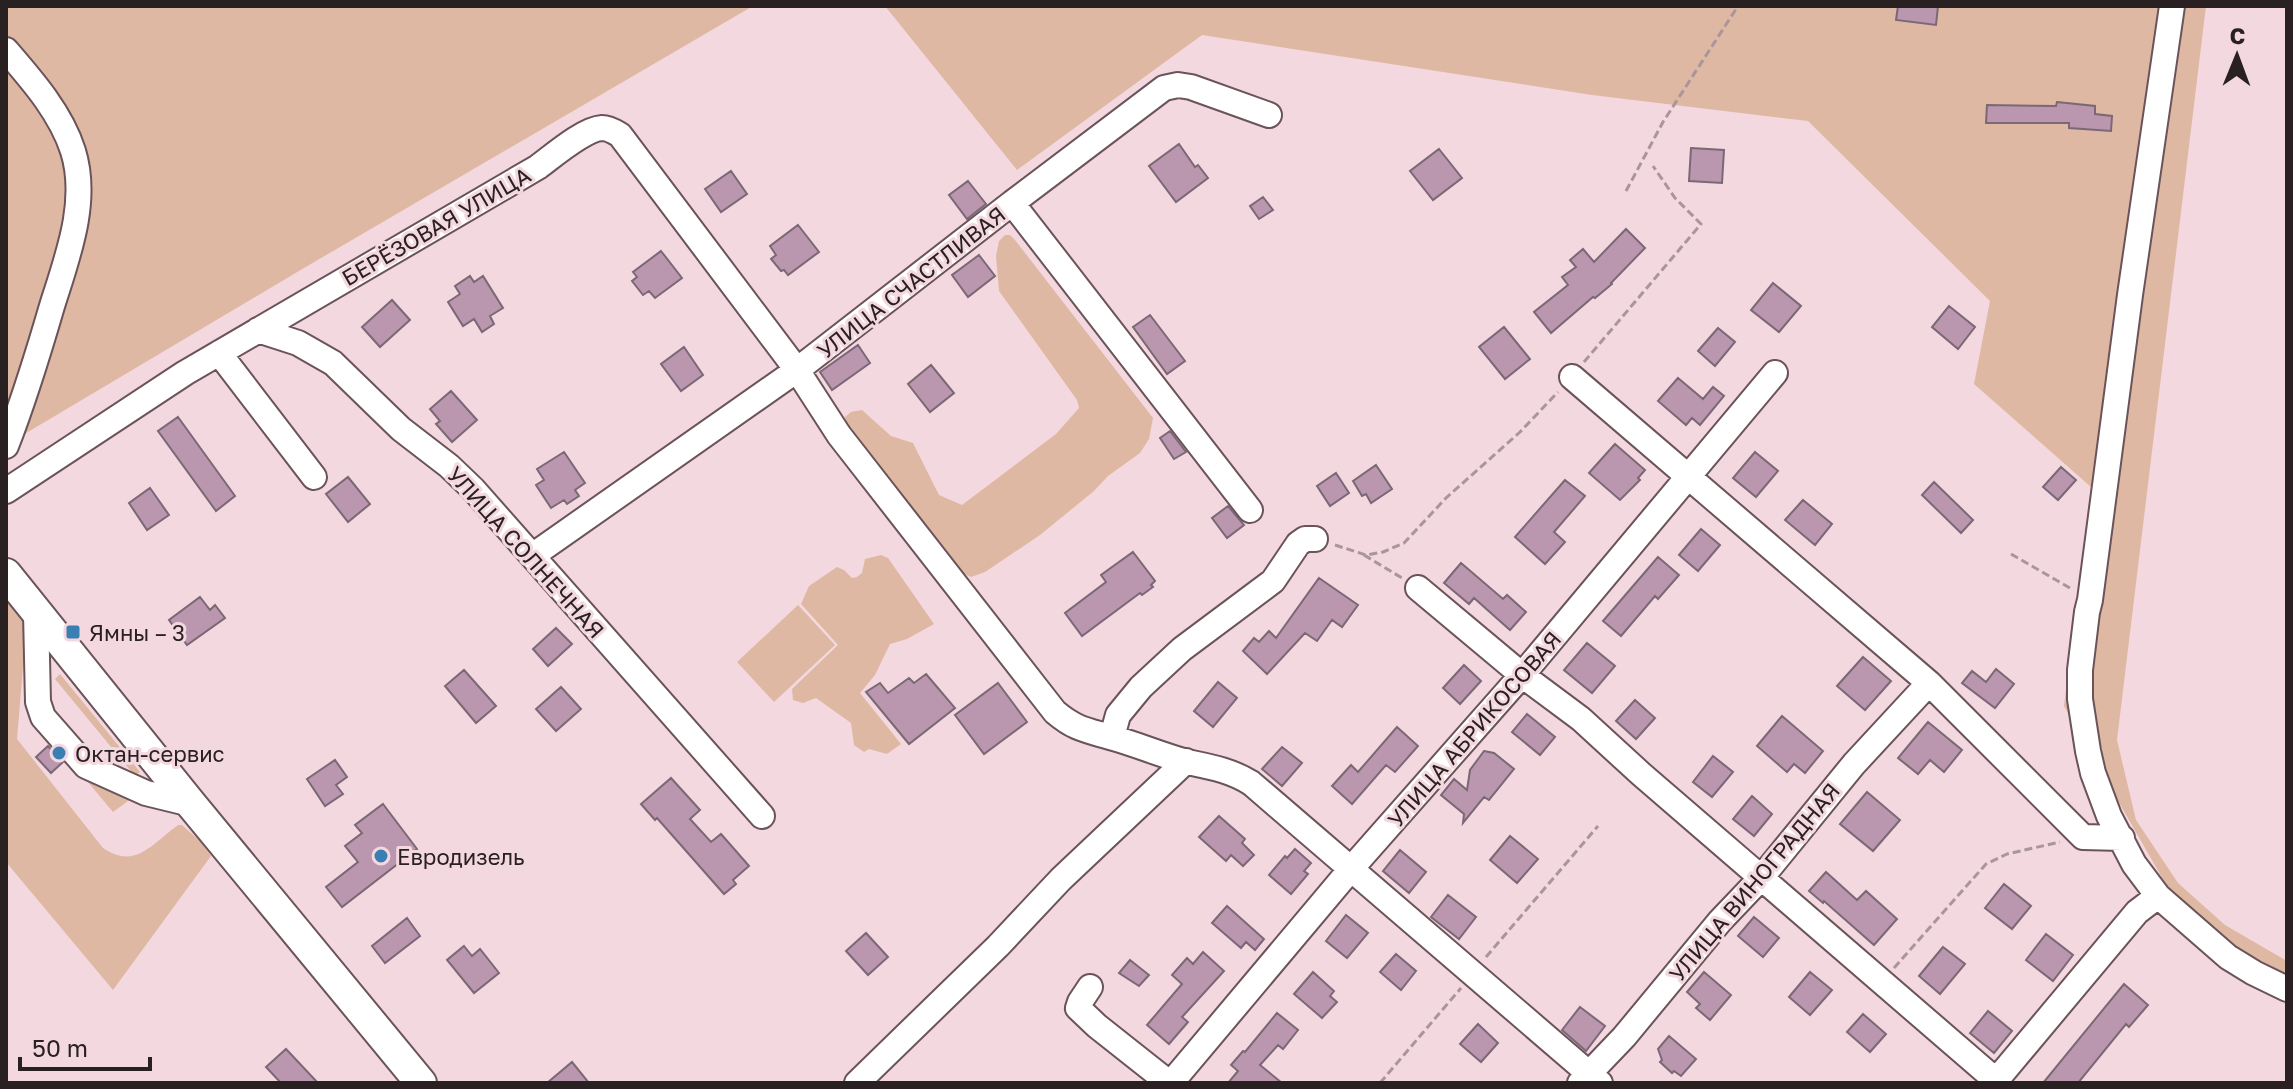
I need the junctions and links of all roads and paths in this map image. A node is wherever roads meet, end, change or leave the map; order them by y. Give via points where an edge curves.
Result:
1 (1738, 6) edge
2 (2164, 6) edge
3 (6, 50) edge
4 (1269, 115) dead end
5 (1653, 166) dead end
6 (1626, 191) dead end
7 (1012, 203) junction
8 (258, 330) junction
9 (219, 353) junction
10 (797, 370) junction
11 (1775, 373) dead end
12 (1572, 377) junction
13 (6, 446) edge
14 (314, 477) dead end
15 (1689, 477) junction
16 (6, 491) edge
17 (1250, 510) dead end
18 (1315, 539) joint
19 (1360, 554) junction
20 (2011, 554) dead end
21 (532, 556) junction
22 (6, 574) edge
23 (1418, 588) joint
24 (2090, 600) junction
25 (36, 613) junction
26 (1522, 675) junction
27 (1929, 683) junction
28 (1112, 737) junction
29 (1186, 761) junction
30 (191, 804) junction
31 (762, 816) dead end
32 (1598, 826) dead end
33 (2083, 837) junction
34 (2122, 838) junction
35 (1350, 870) junction
36 (1761, 878) junction
37 (2158, 896) junction
38 (1473, 974) junction
39 (1882, 982) junction
40 (1090, 987) dead end
41 (2287, 989) edge
42 (1590, 1080) edge
43 (1996, 1082) edge
44 (421, 1083) edge
45 (857, 1083) edge
46 (1170, 1083) edge
47 (1380, 1083) edge

1 - 6 path via 1663,122
2 - 24 street
3 - 13 street via 63,128 78,184 67,254
4 - 7 street via 1191,87 1164,88
5 - 12 path via 1701,224
7 - 10 street, УЛИЦА СЧАСТЛИВАЯ
7 - 17 street, УЛИЦА СЧАСТЛИВАЯ
8 - 9 street, БЕРЁЗОВАЯ УЛИЦА
8 - 10 street, БЕРЁЗОВАЯ УЛИЦА via 601,128 620,135
8 - 21 street, УЛИЦА СОЛНЕЧНАЯ via 298,343 333,363 473,489
9 - 14 street
9 - 16 street, БЕРЁЗОВАЯ УЛИЦА
10 - 21 street, УЛИЦА СЧАСТЛИВАЯ
10 - 28 street via 839,435 1055,712 1079,729
11 - 15 street, УЛИЦА АБРИКОСОВАЯ
12 - 15 street
12 - 19 path via 1404,543
15 - 26 street, УЛИЦА АБРИКОСОВАЯ
15 - 27 street
18 - 19 path
18 - 28 street via 1298,544 1273,581 1141,687 1118,715
19 - 23 path
20 - 24 path
21 - 31 street, УЛИЦА СОЛНЕЧНАЯ
22 - 25 main road
23 - 26 street
24 - 34 street via 2080,670 2083,727 2097,784
25 - 30 main road
25 - 30 street via 43,717 86,766 146,793
26 - 35 street, УЛИЦА АБРИКОСОВАЯ
26 - 36 street via 1581,719
27 - 33 street
27 - 36 street, УЛИЦА ВИНОГРАДНАЯ
28 - 29 street
29 - 35 street via 1222,768 1251,783
29 - 45 street
30 - 44 main road
32 - 38 path
33 - 34 street
33 - 39 path via 2007,854 1986,864
34 - 37 street
35 - 38 street
35 - 46 street, УЛИЦА АБРИКОСОВАЯ
36 - 39 street
36 - 42 street, УЛИЦА ВИНОГРАДНАЯ
37 - 41 street via 2228,957
37 - 43 street via 2137,912
38 - 42 street
38 - 47 path
39 - 43 street
40 - 46 street, УЛИЦА АБРИКОСОВАЯ via 1078,1008

